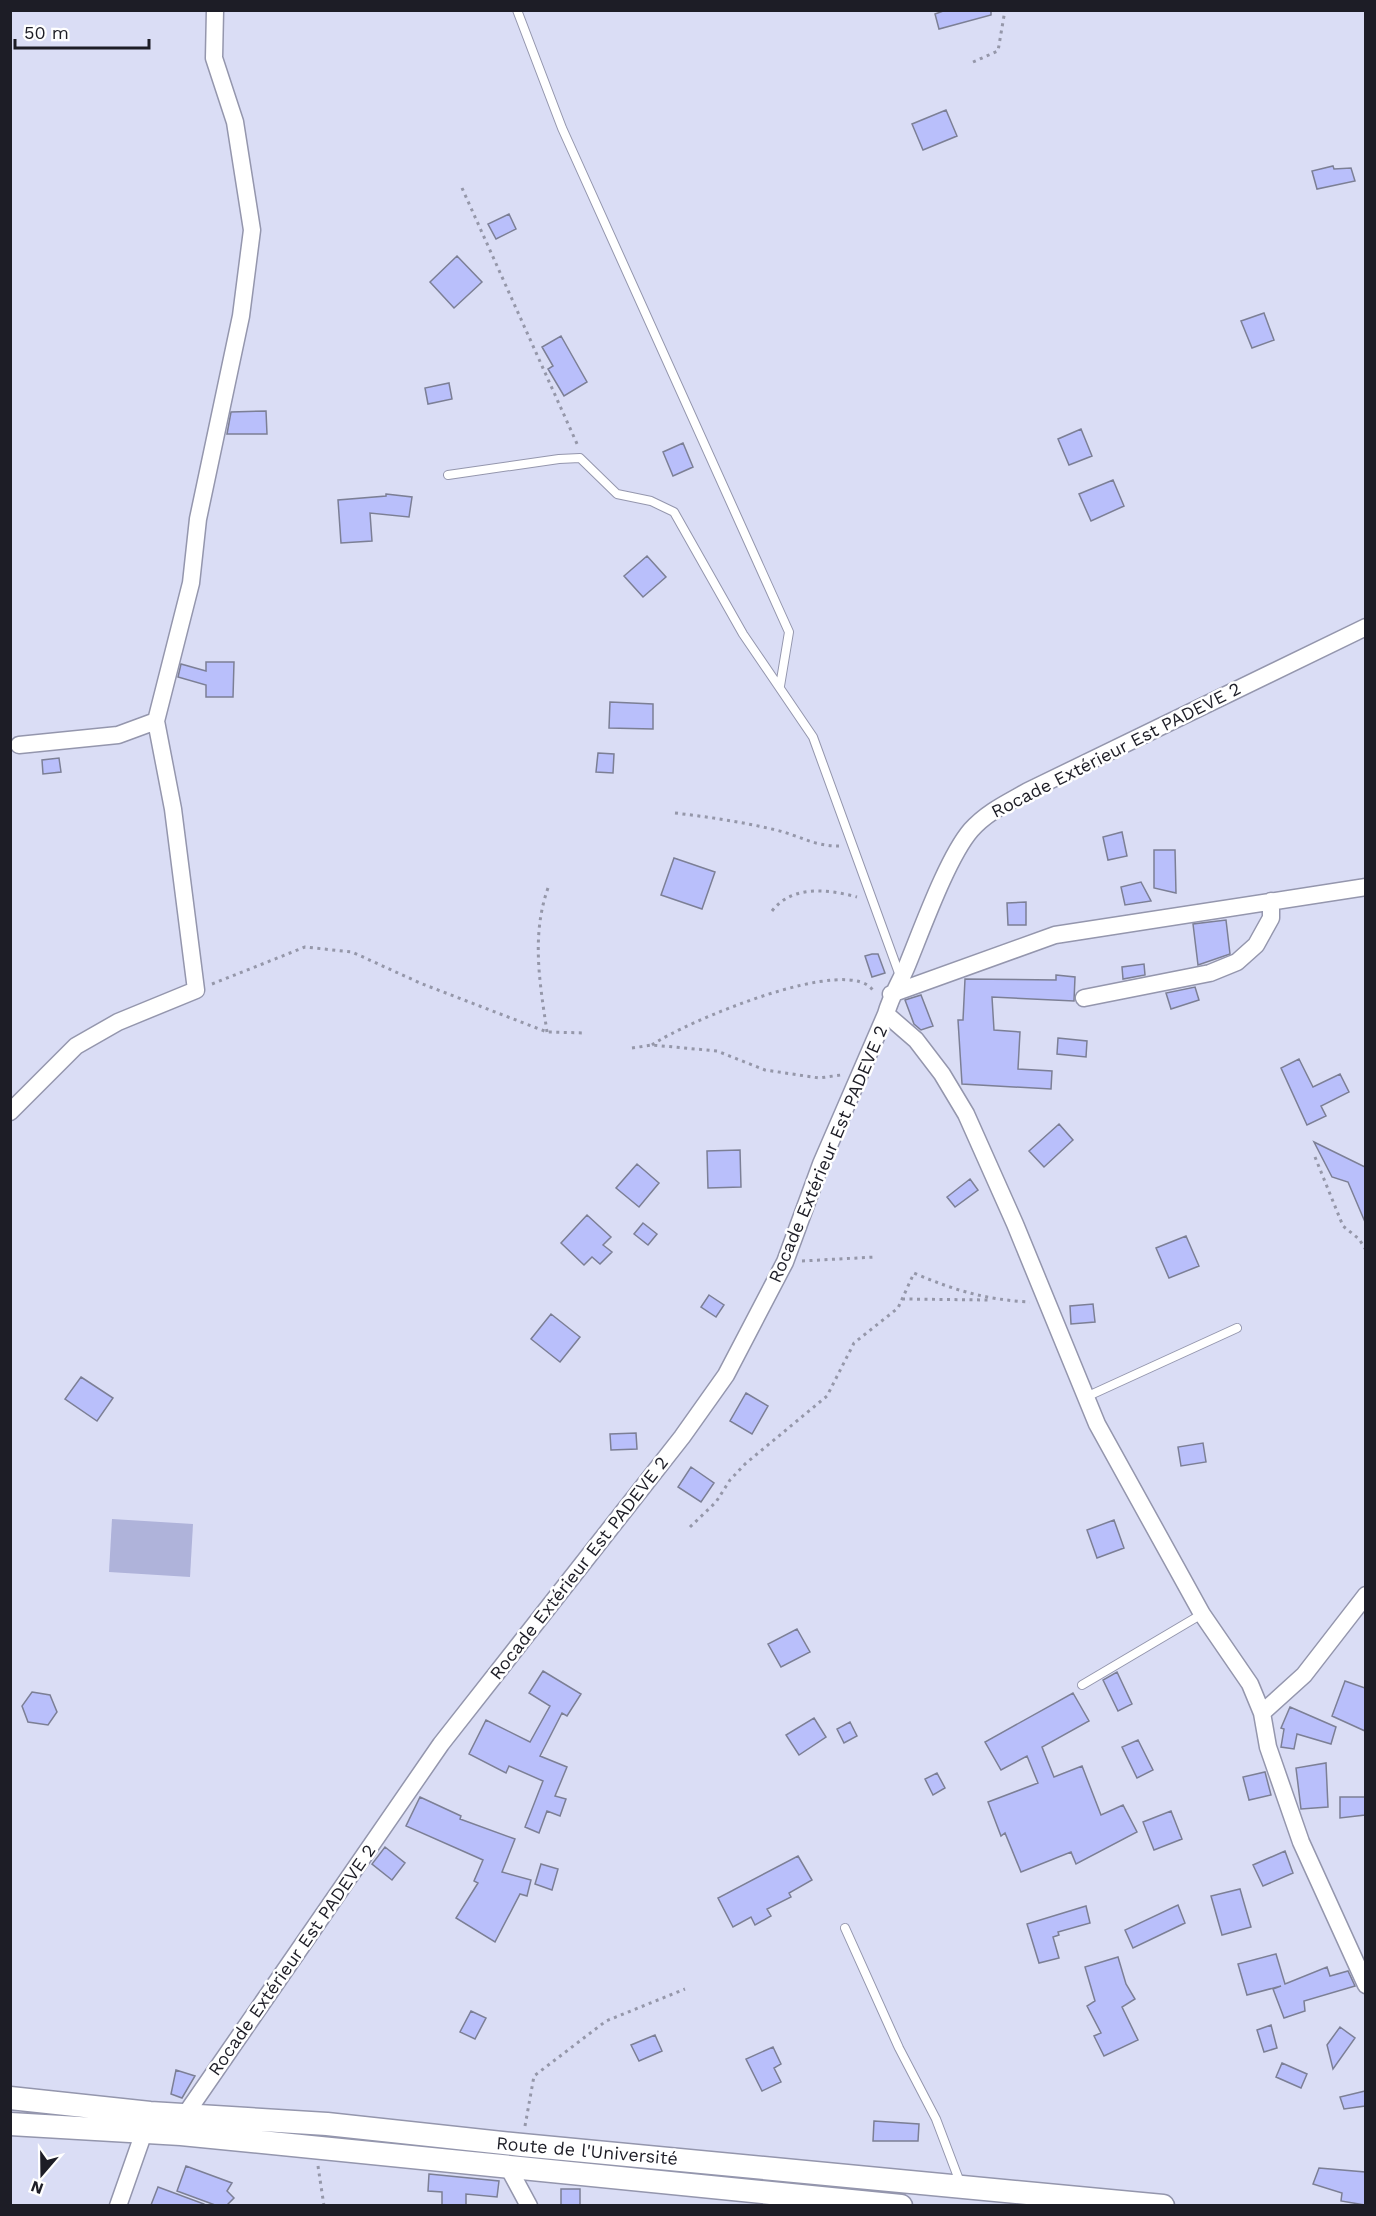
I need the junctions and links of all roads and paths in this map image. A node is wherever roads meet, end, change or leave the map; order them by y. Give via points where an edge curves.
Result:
1 (215, 10) edge
2 (517, 10) edge
3 (1005, 10) edge
4 (973, 62) dead end
5 (462, 188) dead end
6 (575, 436) dead end
7 (448, 475) dead end
8 (1365, 627) edge
9 (780, 686) junction
10 (156, 721) junction
11 (19, 745) dead end
12 (675, 813) dead end
13 (853, 846) junction
14 (1365, 886) edge
15 (548, 888) dead end
16 (873, 901) junction
17 (1271, 901) junction
18 (772, 911) dead end
19 (902, 979) junction
20 (196, 990) junction
21 (891, 994) junction
22 (1084, 998) dead end
23 (886, 1014) junction
24 (547, 1032) junction
25 (586, 1033) dead end
26 (652, 1045) junction
27 (632, 1048) dead end
28 (861, 1072) junction
29 (10, 1112) edge
30 (1315, 1157) dead end
31 (1365, 1251) edge
32 (875, 1257) dead end
33 (785, 1262) junction
34 (902, 1299) junction
35 (997, 1300) junction
36 (1047, 1302) junction
37 (1237, 1328) dead end
38 (1086, 1397) junction
39 (690, 1527) dead end
40 (1365, 1595) edge
41 (1202, 1614) junction
42 (1082, 1685) dead end
43 (1262, 1713) junction
44 (845, 1928) dead end
45 (1365, 1985) edge
46 (685, 1989) dead end
47 (10, 2098) edge
48 (184, 2115) junction
49 (10, 2124) edge
50 (144, 2132) junction
51 (522, 2145) junction
52 (316, 2149) junction
53 (508, 2167) junction
54 (962, 2186) junction
55 (829, 2202) edge
56 (118, 2205) edge
57 (324, 2205) edge
58 (529, 2205) edge
59 (901, 2205) edge
60 (1163, 2205) edge

1 - 10 street via 214,58 235,123 252,230 241,316 198,519 191,583
2 - 9 lane via 562,128 789,632
3 - 4 path via 998,51
5 - 6 path
7 - 9 lane via 580,458 617,494 651,501 674,512 743,634
8 - 19 street, Rocade Extérieur Est PADEVE 2 via 986,814 969,832 953,862
9 - 13 lane via 813,737
10 - 11 street via 118,735
10 - 20 street via 173,809
12 - 13 path via 786,832 818,846
13 - 16 lane
14 - 17 street
15 - 24 path via 541,908 537,966
16 - 18 path via 822,891 797,892 780,901
16 - 19 lane
17 - 21 street via 1055,935
17 - 22 street via 1271,918 1256,945 1237,962 1210,973
19 - 21 street, Rocade Extérieur Est PADEVE 2
20 - 24 path via 305,947 352,952
20 - 29 street via 118,1022 76,1046
21 - 23 street, Rocade Extérieur Est PADEVE 2
23 - 26 path via 870,984 857,979 829,980 712,1013
23 - 28 street, Rocade Extérieur Est PADEVE 2
23 - 36 street via 916,1040 966,1114
24 - 25 path
26 - 27 path
26 - 28 path via 717,1051 765,1070 819,1078
28 - 33 street, Rocade Extérieur Est PADEVE 2
30 - 31 path via 1343,1226 1359,1239
32 - 33 path
33 - 48 street, Rocade Extérieur Est PADEVE 2 via 726,1374 682,1437 441,1744
34 - 35 path
34 - 35 path via 914,1273 956,1291
34 - 39 path via 898,1308 854,1343 827,1396 745,1464 716,1502
35 - 36 path
36 - 38 street
37 - 38 lane
38 - 41 street via 1137,1500
40 - 43 street via 1304,1675
41 - 42 lane
41 - 43 street via 1250,1684
43 - 45 street via 1268,1747 1301,1842
44 - 54 lane via 936,2119
46 - 51 path via 606,2021 534,2076
47 - 48 main road, Route de l'Université
48 - 51 main road, Route de l'Université via 327,2124
49 - 50 main road, Route de l'Université
50 - 52 main road, Route de l'Université
50 - 56 street
51 - 54 main road, Route de l'Université
52 - 53 main road, Route de l'Université
52 - 57 path
53 - 55 main road, Route de l'Université
53 - 58 street
54 - 60 main road, Route de l'Université
55 - 59 main road, Route de l'Université

